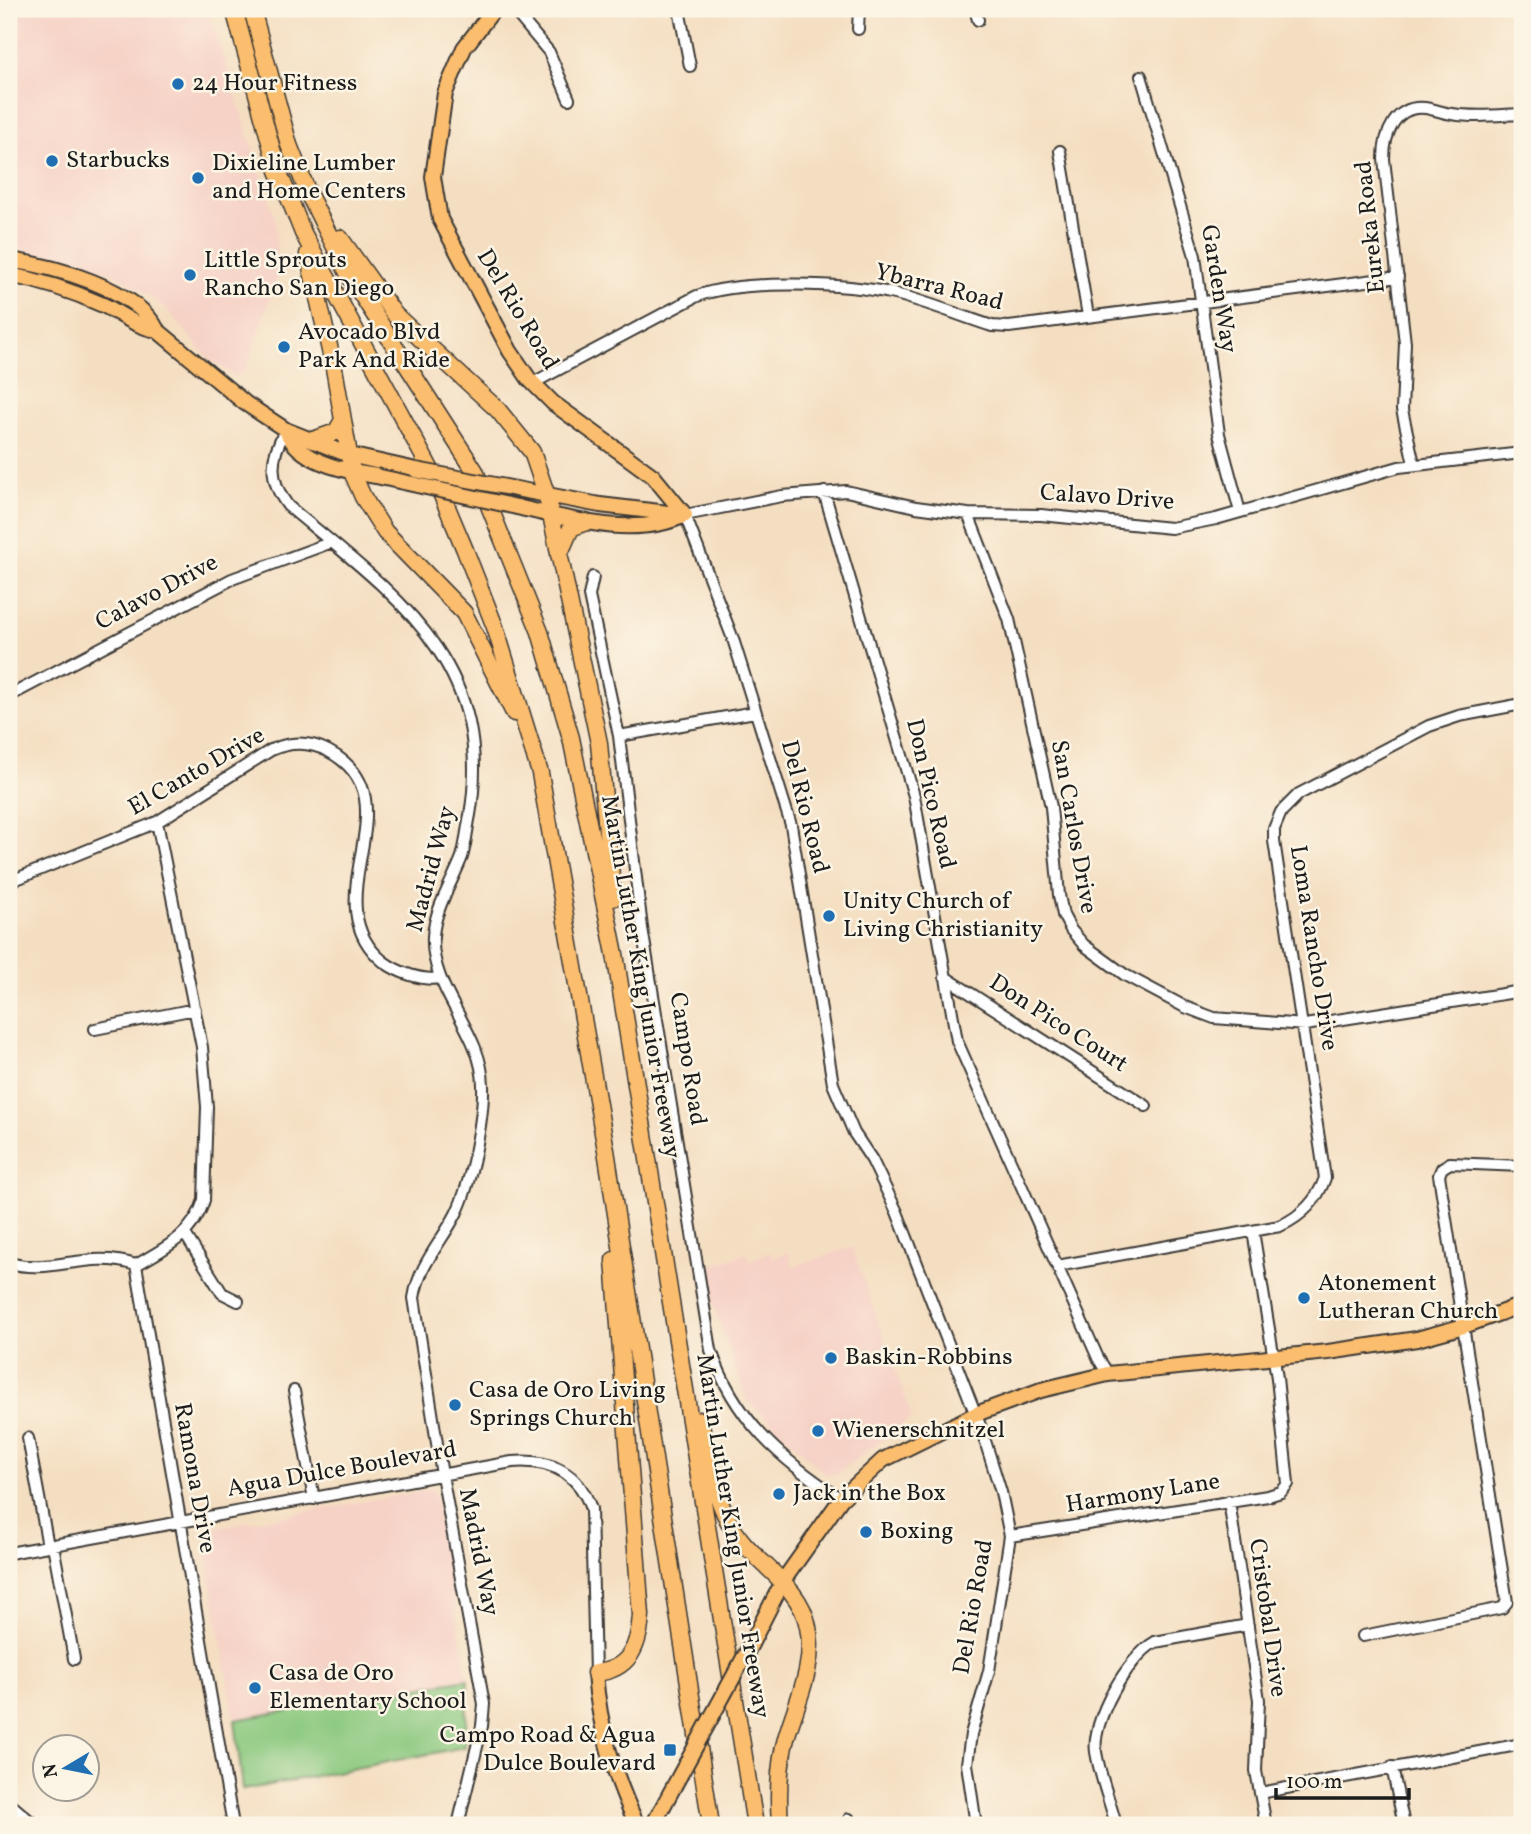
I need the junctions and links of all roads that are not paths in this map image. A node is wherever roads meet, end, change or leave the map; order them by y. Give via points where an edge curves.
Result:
1 (234, 9) edge
2 (252, 9) edge
3 (494, 9) edge
4 (513, 9) edge
5 (679, 9) edge
6 (859, 9) edge
7 (858, 29) dead end
8 (690, 66) dead end
9 (1140, 76) dead end
10 (569, 99) dead end
11 (1522, 114) edge
12 (1060, 151) dead end
13 (308, 193) junction
14 (303, 233) junction
15 (9, 260) edge
16 (59, 270) junction
17 (9, 273) edge
18 (1398, 277) junction
19 (71, 291) junction
20 (127, 300) junction
21 (1203, 300) junction
22 (1088, 316) junction
23 (157, 330) junction
24 (533, 383) junction
25 (343, 420) junction
26 (286, 430) junction
27 (313, 440) junction
28 (1522, 453) edge
29 (349, 455) junction
30 (1414, 464) junction
31 (376, 469) junction
32 (352, 472) junction
33 (824, 492) junction
34 (547, 496) junction
35 (1240, 512) junction
36 (685, 514) junction
37 (968, 514) junction
38 (551, 515) junction
39 (586, 522) junction
40 (332, 542) junction
41 (559, 555) junction
42 (593, 577) dead end
43 (9, 696) edge
44 (1522, 704) edge
45 (755, 712) junction
46 (619, 736) junction
47 (540, 773) junction
48 (157, 822) junction
49 (9, 882) edge
50 (615, 954) junction
51 (945, 977) junction
52 (440, 978) junction
53 (1522, 991) edge
54 (195, 1009) junction
55 (1305, 1025) junction
56 (95, 1029) dead end
57 (1146, 1106) dead end
58 (606, 1150) junction
59 (1522, 1166) edge
60 (654, 1192) junction
61 (1252, 1231) junction
62 (185, 1234) junction
63 (9, 1263) edge
64 (136, 1265) junction
65 (1057, 1266) junction
66 (238, 1301) dead end
67 (1522, 1305) edge
68 (1464, 1326) junction
69 (1273, 1357) junction
70 (1108, 1374) junction
71 (294, 1391) dead end
72 (976, 1414) junction
73 (28, 1438) dead end
74 (442, 1475) junction
75 (314, 1499) junction
76 (841, 1499) junction
77 (1229, 1501) junction
78 (180, 1522) junction
79 (1010, 1536) junction
80 (51, 1546) junction
81 (9, 1553) edge
82 (783, 1581) junction
83 (1248, 1625) junction
84 (1363, 1636) dead end
85 (74, 1659) dead end
86 (595, 1673) junction
87 (1522, 1744) edge
88 (1392, 1767) junction
89 (1260, 1793) junction
90 (9, 1803) edge
91 (36, 1825) edge
92 (233, 1825) edge
93 (458, 1825) edge
94 (638, 1825) edge
95 (653, 1825) edge
96 (711, 1825) edge
97 (755, 1825) edge
98 (780, 1825) edge
99 (976, 1825) edge
100 (1116, 1825) edge
101 (1266, 1825) edge
102 (1404, 1825) edge

1 - 14 highway via 277,168
2 - 13 highway via 289,145
3 - 24 main road, Del Rio Road via 464,48 449,81 433,189 443,229 510,351
4 - 10 street via 549,52
5 - 8 street
6 - 7 street
9 - 21 street, Garden Way via 1186,220
11 - 18 street, Eureka Road via 1451,114 1411,108 1392,122 1384,159
12 - 22 street
13 - 34 highway via 395,315 498,410 531,452
13 - 50 highway, Martin Luther King Junior Freeway via 349,275 475,471 511,554 571,738
14 - 25 highway
14 - 47 highway via 438,487 495,627
15 - 16 main road
16 - 17 main road
16 - 20 main road
17 - 19 main road
18 - 21 street, Ybarra Road
18 - 30 street, Eureka Road via 1405,344 1402,410
19 - 20 main road via 82,289 113,303
19 - 23 main road via 139,327
20 - 23 main road via 150,316
21 - 22 street, Ybarra Road
21 - 35 street, Garden Way via 1219,434
22 - 24 street, Ybarra Road via 992,326 891,293 743,285 697,296
23 - 26 main road via 245,403
24 - 36 main road, Del Rio Road via 553,403 653,476
25 - 27 highway via 335,432
25 - 29 highway
26 - 27 main road
26 - 32 main road via 298,450
26 - 40 street, Madrid Way via 273,455 276,486 288,506
27 - 29 main road
28 - 30 street, Calavo Drive
29 - 31 main road
29 - 32 highway
30 - 35 street, Calavo Drive
31 - 32 main road
31 - 34 main road, Calavo Drive, bridge via 456,477
31 - 38 main road, Calavo Drive, bridge
32 - 47 highway via 385,532 464,612
33 - 36 street, Calavo Drive
33 - 37 street, Calavo Drive via 846,491
33 - 51 street, Don Pico Road via 914,796
34 - 36 main road, Calavo Drive
34 - 38 highway
35 - 37 street, Calavo Drive via 1171,528 1041,515
36 - 39 main road, Calavo Drive via 645,526
36 - 45 street, Del Rio Road via 733,639
37 - 55 street, San Carlos Drive via 1009,619 1051,807 1059,895 1071,930 1125,975 1185,1007 1214,1018
38 - 39 main road, Calavo Drive
38 - 41 highway
39 - 41 highway via 571,528
40 - 43 street, Calavo Drive via 232,579
40 - 52 street, Madrid Way via 426,631 449,667 466,709 473,757 471,805 463,854 434,929
41 - 50 highway via 599,743
42 - 46 street, Campo Road via 589,596
44 - 55 street, Loma Rancho Drive via 1429,726 1299,794 1281,812 1274,841
45 - 46 street
45 - 72 street, Del Rio Road via 794,838 833,1084 897,1212
46 - 76 street, Campo Road via 642,928 711,1350 739,1411 780,1453
47 - 58 highway
48 - 49 street, El Canto Drive
48 - 52 street, El Canto Drive via 278,747 307,744 328,751 354,776 366,807 367,828 354,900 360,933 392,968 430,980
48 - 54 street
50 - 60 highway, Martin Luther King Junior Freeway
51 - 57 street, Don Pico Court
51 - 65 street, Don Pico Road via 957,1041
52 - 74 street, Madrid Way via 474,1043 483,1083 465,1193 420,1272 414,1298
53 - 55 street, San Carlos Drive
54 - 56 street
54 - 62 street via 207,1089 204,1200
55 - 61 street, Loma Rancho Drive via 1325,1178 1318,1196 1298,1217
58 - 86 highway via 641,1615 637,1645 627,1661
58 - 96 highway
59 - 68 street via 1450,1163 1440,1171
60 - 82 highway via 718,1500 740,1539
60 - 97 highway, Martin Luther King Junior Freeway
61 - 65 street, Loma Rancho Drive
61 - 69 street
62 - 64 street
62 - 66 street via 222,1293
63 - 64 street via 39,1267 97,1258
64 - 78 street, Ramona Drive
65 - 70 street, Don Pico Road
67 - 68 main road
68 - 69 main road via 1407,1340
68 - 84 street via 1507,1602 1502,1608
69 - 70 main road
69 - 77 street, Harmony Lane via 1288,1484 1281,1492
70 - 72 main road via 1041,1390
71 - 75 street
72 - 76 main road via 883,1460
72 - 79 street, Del Rio Road
73 - 80 street
74 - 75 street, Agua Dulce Boulevard
74 - 86 street, Agua Dulce Boulevard via 530,1461 555,1466 578,1483 593,1518
74 - 93 street, Madrid Way via 484,1704
75 - 78 street, Agua Dulce Boulevard
76 - 82 main road
77 - 79 street, Harmony Lane
77 - 83 street, Cristobal Drive
78 - 80 street, Agua Dulce Boulevard
78 - 92 street, Ramona Drive
79 - 99 street, Del Rio Road via 989,1671 968,1751 967,1777
80 - 81 street, Agua Dulce Boulevard
80 - 85 street
82 - 95 main road, bridge
82 - 98 highway via 804,1614 809,1648 803,1694 786,1737 781,1765
83 - 89 street, Cristobal Drive via 1259,1700 1256,1771
83 - 100 street via 1164,1639 1145,1647 1133,1660 1102,1716 1096,1750
86 - 94 main road, Agua Dulce Boulevard via 608,1754
87 - 88 street
88 - 89 street
88 - 102 street
89 - 101 street, Cristobal Drive
90 - 91 street

